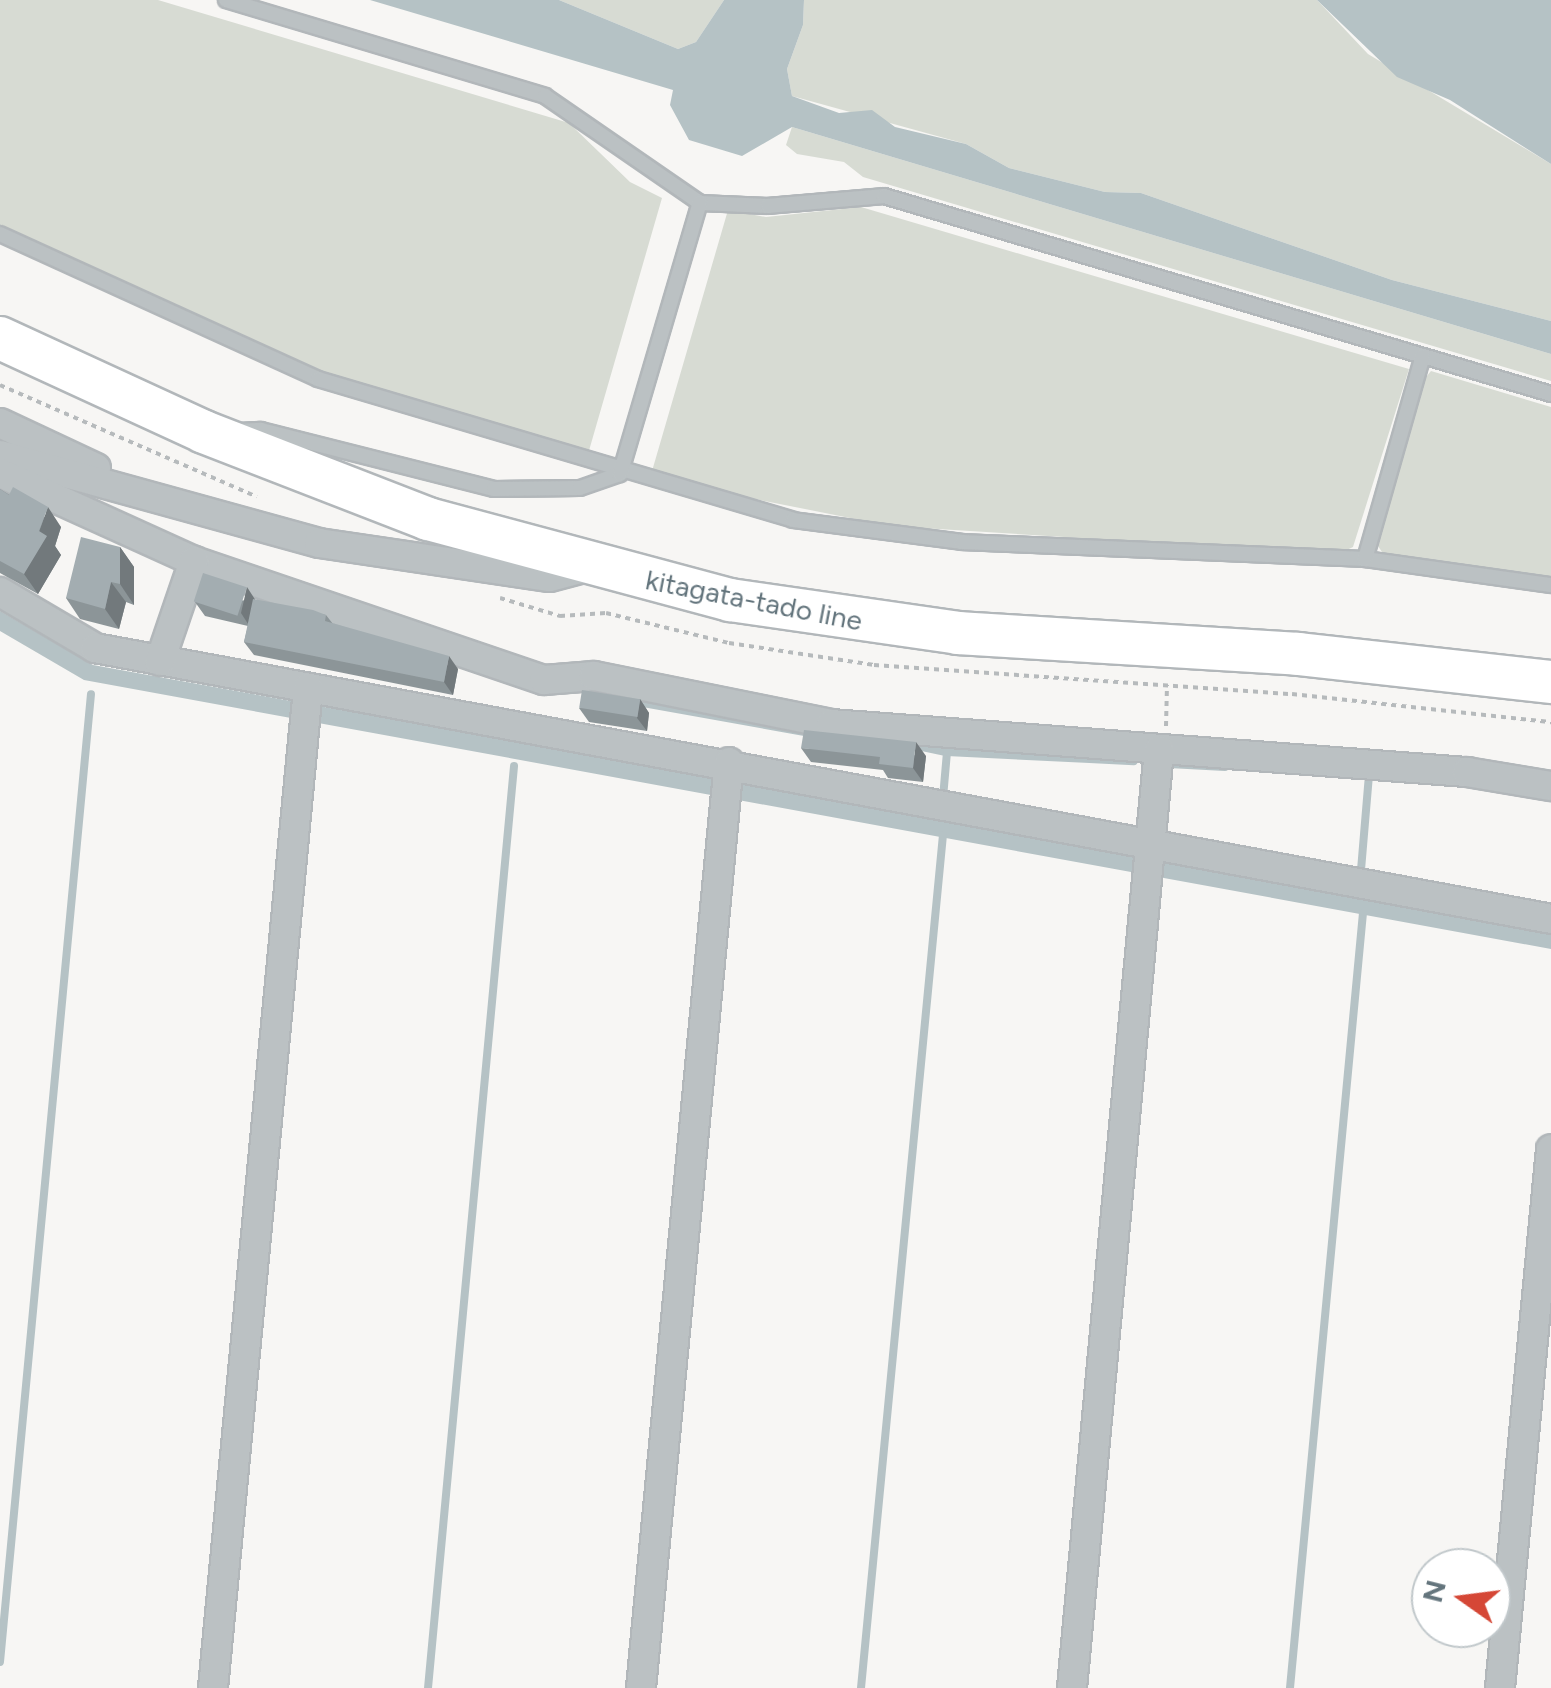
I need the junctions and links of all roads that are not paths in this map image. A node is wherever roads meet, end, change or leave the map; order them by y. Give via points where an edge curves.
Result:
1 (226, 0) edge
2 (700, 202) junction
3 (0, 234) edge
4 (0, 338) edge
5 (1423, 356) junction
6 (1551, 394) edge
7 (0, 424) edge
8 (204, 432) junction
9 (0, 455) edge
10 (0, 474) edge
11 (620, 474) junction
12 (147, 492) junction
13 (1365, 559) junction
14 (194, 561) junction
15 (588, 567) junction
16 (1551, 585) edge
17 (0, 592) edge
18 (160, 660) junction
19 (1551, 682) edge
20 (306, 701) junction
21 (1162, 750) junction
22 (727, 778) junction
23 (1551, 786) edge
24 (1149, 858) junction
25 (1551, 920) edge
26 (1551, 1149) edge
27 (212, 1688) edge
28 (641, 1688) edge
29 (1072, 1688) edge
30 (1500, 1688) edge

1 - 2 lane via 546,96
2 - 5 lane via 768,206 884,196
2 - 11 lane
3 - 11 lane via 318,379
4 - 8 main road, kitagata-tado line
5 - 6 lane
5 - 13 lane
7 - 12 street
8 - 11 lane via 260,430 494,489 580,488
8 - 15 main road, kitagata-tado line via 428,519
9 - 12 street
10 - 14 street
11 - 13 lane via 793,520 962,542
12 - 15 street via 320,543 550,577
13 - 16 lane
14 - 18 street
14 - 21 street via 544,680 594,676 831,724
15 - 19 main road, kitagata-tado line via 829,617
17 - 18 street via 94,648
18 - 20 street
20 - 22 street
20 - 27 street
21 - 23 street via 1467,772
21 - 24 street
22 - 24 street
22 - 28 street
24 - 25 street
24 - 29 street
26 - 30 street

